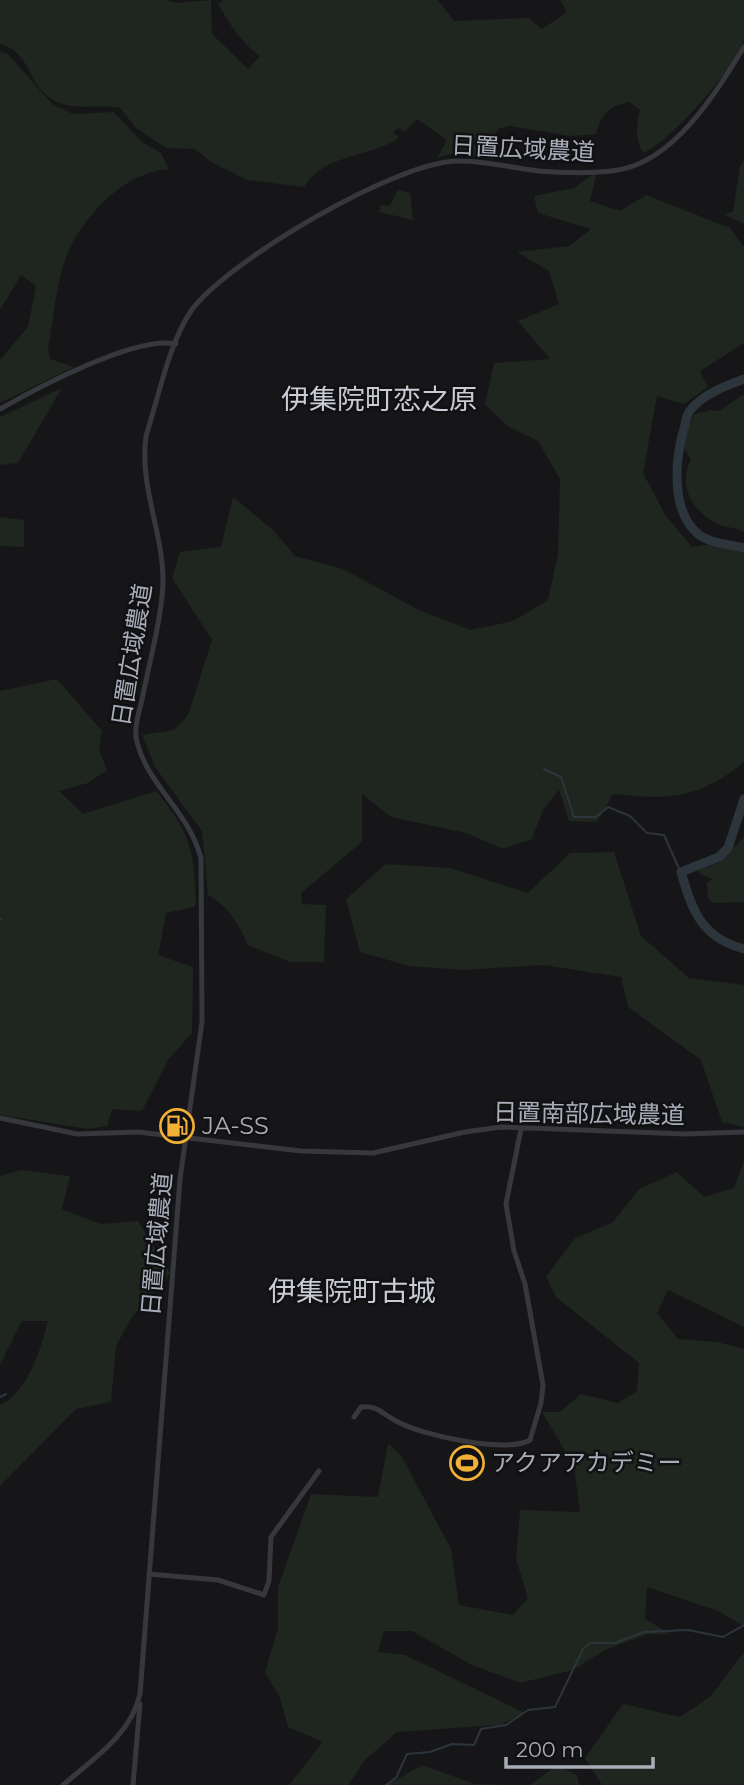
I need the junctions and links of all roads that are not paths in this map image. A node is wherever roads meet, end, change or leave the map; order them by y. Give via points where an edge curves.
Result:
1 (744, 47) edge
2 (176, 344) junction
3 (0, 409) edge
4 (0, 1118) edge
5 (521, 1129) junction
6 (744, 1132) edge
7 (185, 1137) junction
8 (354, 1417) dead end
9 (318, 1471) dead end
10 (149, 1574) junction
11 (140, 1694) junction
12 (132, 1719) junction
13 (138, 1724) junction
14 (63, 1785) edge
15 (133, 1785) edge

1 - 2 street, 日置広域農道 via 688,127 653,155 618,171 539,171 460,160 403,173 226,274 191,311
2 - 3 street via 139,345
2 - 7 street, 日置広域農道 via 144,452 163,586 135,738 146,767 192,832 202,871 202,1022
4 - 7 street, 日置南部広域農道 via 77,1134 138,1132
5 - 6 street, 日置南部広域農道
5 - 7 street, 日置南部広域農道 via 465,1132 373,1153 301,1151
5 - 8 street via 506,1204 543,1385 530,1440 518,1446 453,1438 396,1422 380,1409 369,1407 361,1407
7 - 10 street, 日置広域農道
9 - 10 street via 271,1537 264,1595 218,1580
10 - 11 street, 日置広域農道
11 - 12 street, 日置広域農道
11 - 13 street
12 - 13 street
12 - 14 street, 日置広域農道
13 - 15 street

